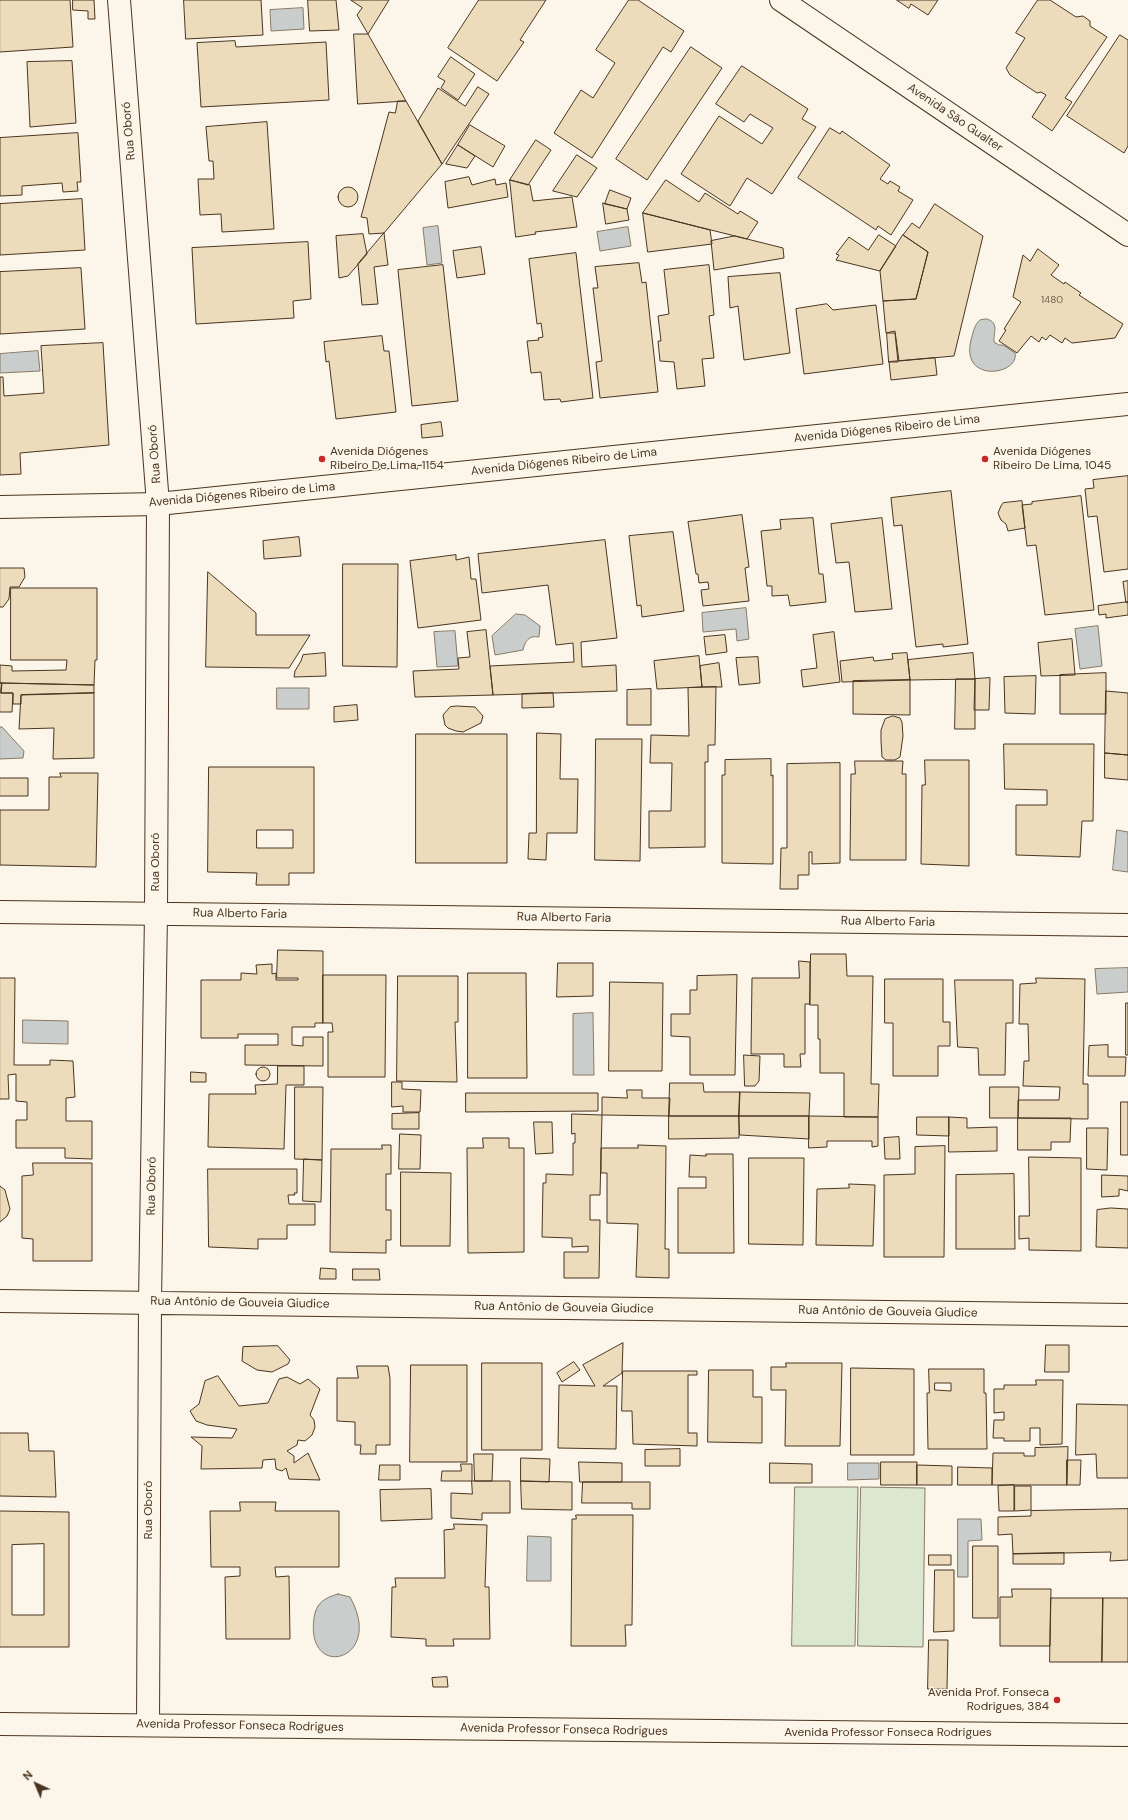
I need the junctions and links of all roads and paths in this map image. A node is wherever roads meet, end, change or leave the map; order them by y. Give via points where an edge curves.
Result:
1 (119, 0) edge
2 (781, 0) edge
3 (1128, 235) edge
4 (1128, 404) edge
5 (158, 504) junction
6 (0, 507) edge
7 (0, 912) edge
8 (156, 913) junction
9 (1128, 925) edge
10 (0, 1301) edge
11 (150, 1302) junction
12 (1128, 1315) edge
13 (0, 1724) edge
14 (148, 1726) junction
15 (1128, 1735) edge

1 - 5 main road, Rua Oboró
2 - 3 main road, Avenida São Gualter
4 - 5 main road, Avenida Diógenes Ribeiro de Lima
5 - 6 main road, Avenida Diógenes Ribeiro de Lima
5 - 8 main road, Rua Oboró
7 - 8 main road, Rua Alberto Faria
8 - 9 main road, Rua Alberto Faria
8 - 11 main road, Rua Oboró
10 - 11 main road, Rua Antônio de Gouveia Giudice
11 - 12 main road, Rua Antônio de Gouveia Giudice
11 - 14 main road, Rua Oboró
13 - 14 main road, Avenida Professor Fonseca Rodrigues
14 - 15 main road, Avenida Professor Fonseca Rodrigues

